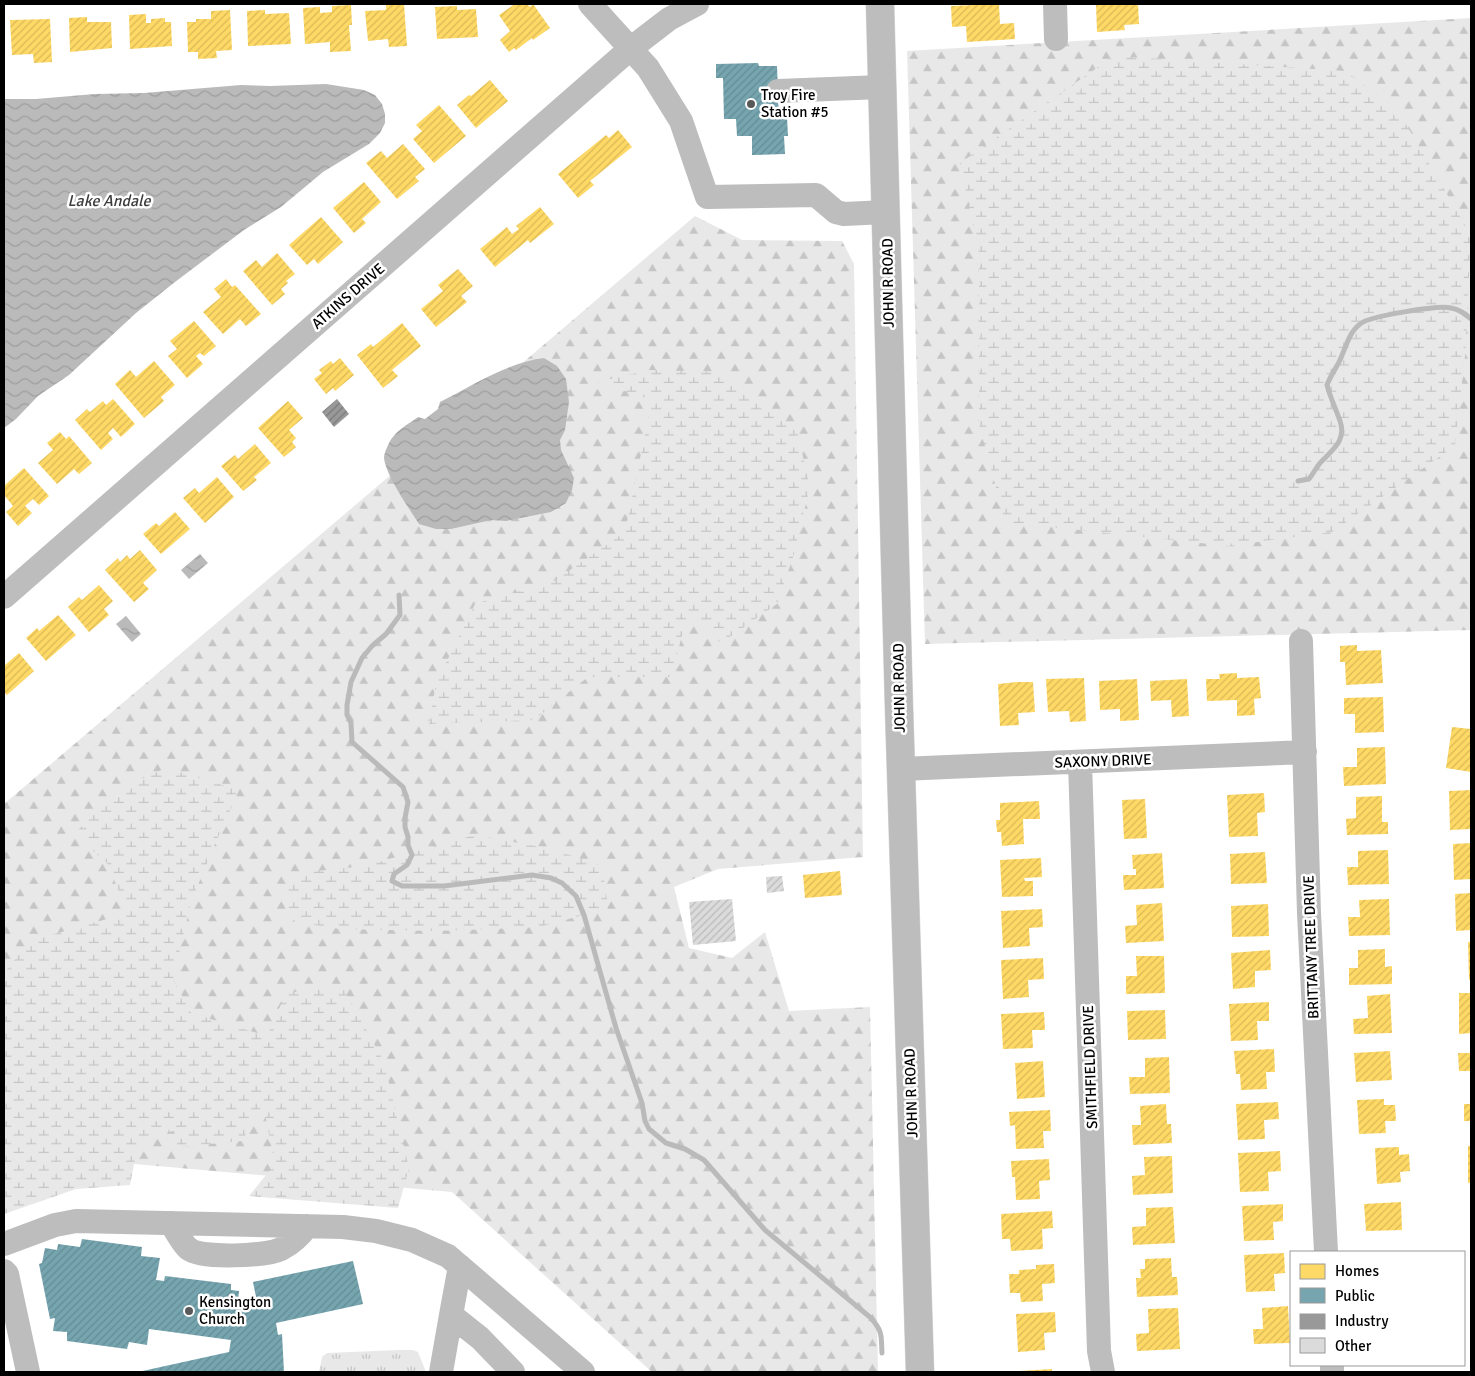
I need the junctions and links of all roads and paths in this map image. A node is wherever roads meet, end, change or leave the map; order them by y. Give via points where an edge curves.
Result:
1 (590, 4) edge
2 (697, 4) edge
3 (880, 4) edge
4 (1055, 4) edge
5 (1056, 39) dead end
6 (630, 49) junction
7 (882, 87) junction
8 (778, 91) dead end
9 (886, 212) junction
10 (4, 597) edge
11 (1301, 641) dead end
12 (1305, 752) junction
13 (1080, 762) junction
14 (901, 769) junction
15 (171, 1223) junction
16 (307, 1226) junction
17 (4, 1244) edge
18 (1326, 1251) edge
19 (460, 1266) junction
20 (4, 1271) edge
21 (8, 1300) edge
22 (451, 1315) junction
23 (28, 1372) edge
24 (442, 1372) edge
25 (512, 1372) edge
26 (583, 1372) edge
27 (920, 1372) edge
28 (1103, 1372) edge

1 - 6 street
2 - 6 street, ATKINS DRIVE via 669,19
3 - 7 main road, JOHN R ROAD
4 - 5 street
6 - 9 street via 648,68 681,121 707,197 816,195 836,212 844,214
6 - 10 street, ATKINS DRIVE
7 - 8 street
7 - 9 main road, JOHN R ROAD
9 - 14 main road, JOHN R ROAD
11 - 12 street, BRITTANY TREE DRIVE
12 - 13 street, SAXONY DRIVE
12 - 18 street, BRITTANY TREE DRIVE
13 - 14 street, SAXONY DRIVE
13 - 28 street, SMITHFIELD DRIVE via 1099,1350
14 - 27 main road, JOHN R ROAD
15 - 16 street
15 - 16 street via 188,1249 204,1255 236,1256 279,1250 300,1236
15 - 17 street via 76,1221 55,1225
16 - 19 street via 360,1229 412,1240 448,1256
19 - 22 street
19 - 26 street
20 - 21 street via 7,1274
21 - 23 street
22 - 24 street
22 - 25 street via 480,1338

